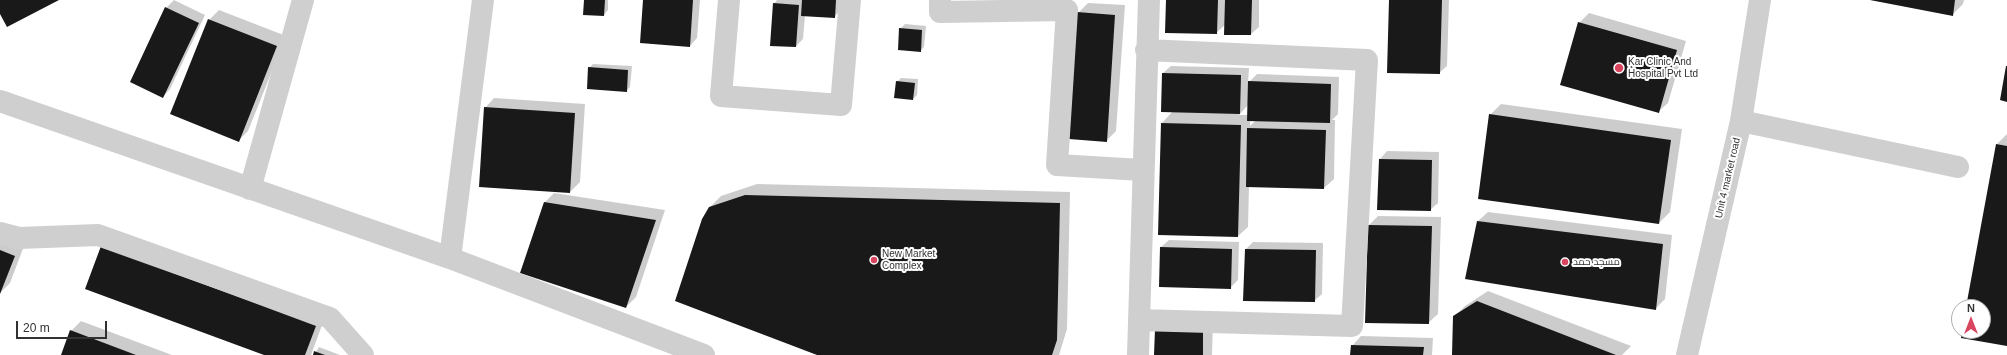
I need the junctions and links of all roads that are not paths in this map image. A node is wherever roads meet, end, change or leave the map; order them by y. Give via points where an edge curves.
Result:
1 (303, 0) edge
2 (483, 0) edge
3 (729, 0) edge
4 (850, 0) edge
5 (940, 0) edge
6 (1149, 0) edge
7 (1760, 0) edge
8 (1146, 50) junction
9 (1, 100) edge
10 (1741, 120) junction
11 (1958, 167) dead end
12 (1142, 170) junction
13 (250, 189) junction
14 (0, 233) edge
15 (450, 258) junction
16 (1139, 320) junction
17 (363, 355) edge
18 (704, 355) edge
19 (1138, 355) edge
20 (1687, 355) edge

1 - 13 street
2 - 15 street
3 - 4 street via 721,96 841,106
5 - 12 street via 940,12 1067,10 1057,165
6 - 8 street
7 - 10 street, Unit 4 market road
8 - 12 street
8 - 16 street via 1367,60 1352,326
9 - 13 street
10 - 11 street
10 - 20 street, Unit 4 market road
12 - 16 street
13 - 15 street
14 - 17 street via 19,238 98,235 330,318
15 - 18 street
16 - 19 street

